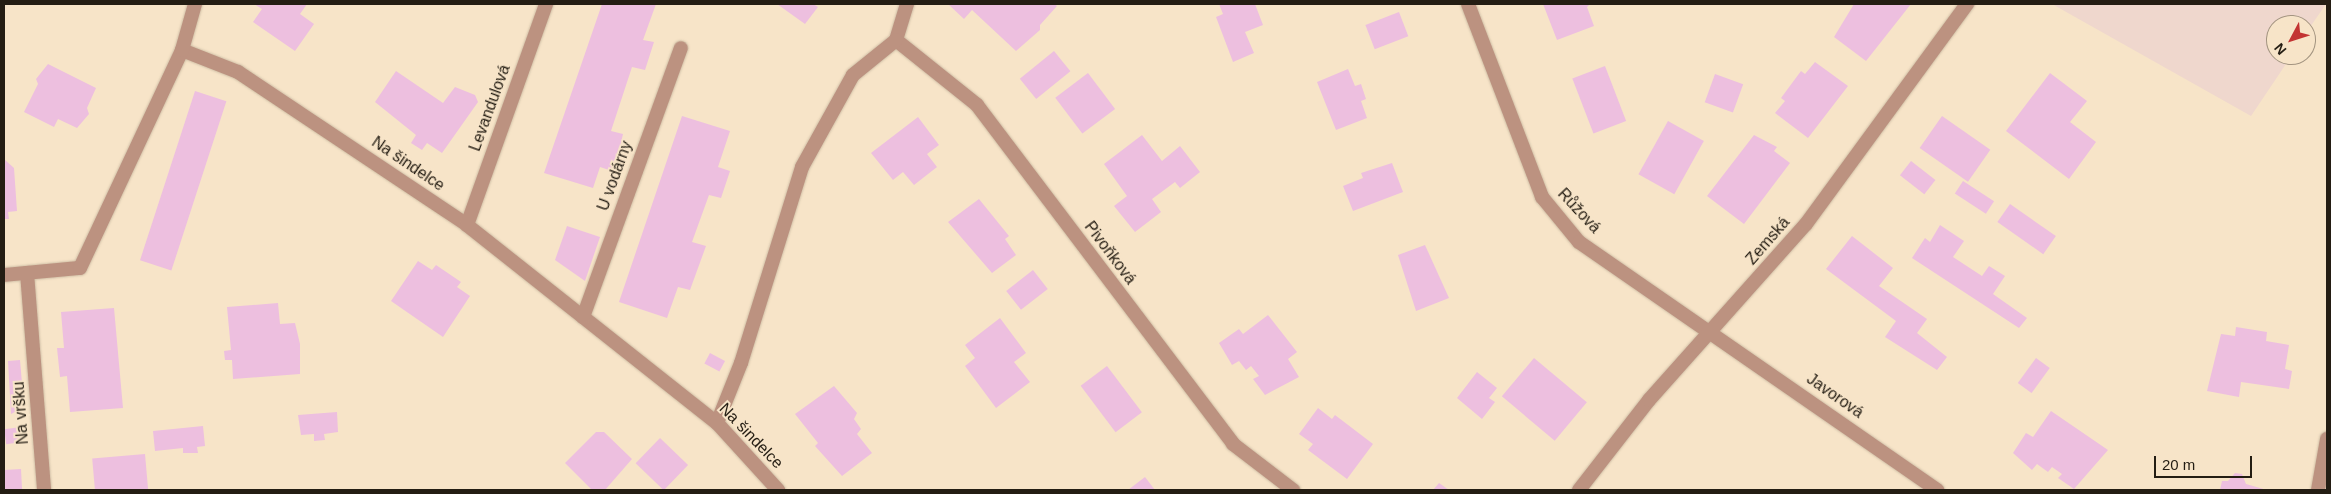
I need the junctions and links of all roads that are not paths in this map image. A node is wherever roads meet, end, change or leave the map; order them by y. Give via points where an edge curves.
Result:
1 (195, 4) edge
2 (546, 4) edge
3 (907, 4) edge
4 (1468, 4) edge
5 (1967, 4) edge
6 (896, 40) junction
7 (681, 48) dead end
8 (182, 50) junction
9 (467, 225) junction
10 (27, 273) junction
11 (4, 275) edge
12 (583, 317) junction
13 (1712, 331) junction
14 (718, 423) junction
15 (2327, 439) edge
16 (44, 490) edge
17 (778, 490) edge
18 (1293, 490) edge
19 (1579, 490) edge
20 (1937, 490) edge
21 (2318, 490) edge

1 - 8 street
2 - 9 street, Levandulová
3 - 6 street
4 - 13 street, Růžová via 1542,197 1579,242
5 - 13 street, Zemská via 1806,224
6 - 14 street via 853,75 802,167 741,363
6 - 18 street, Pivoňková via 977,105 1233,444
7 - 12 street, U vodárny
8 - 9 street, Na šindelce via 238,72
8 - 10 street via 80,268
9 - 12 street, Na šindelce
10 - 11 street
10 - 16 street, Na vršku
12 - 14 street, Na šindelce
13 - 19 street, Zemská via 1649,400
13 - 20 street, Javorová
14 - 17 street, Na šindelce
15 - 21 street

